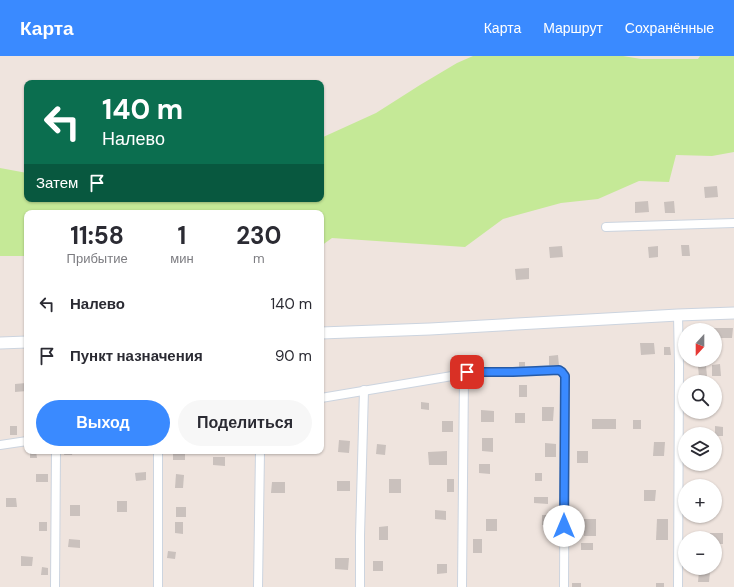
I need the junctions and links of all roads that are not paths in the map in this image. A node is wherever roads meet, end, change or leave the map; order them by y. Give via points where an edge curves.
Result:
1 (734, 223) edge
2 (606, 227) dead end
3 (734, 313) edge
4 (678, 315) junction
5 (324, 333) edge
6 (24, 342) edge
7 (0, 343) edge
8 (464, 374) junction
9 (364, 390) junction
10 (324, 397) edge
11 (24, 441) edge
12 (0, 444) edge
13 (56, 454) edge
14 (158, 454) edge
15 (260, 454) edge
16 (54, 587) edge
17 (158, 587) edge
18 (258, 587) edge
19 (360, 587) edge
20 (462, 587) edge
21 (564, 587) edge
22 (678, 587) edge

1 - 2 street
3 - 4 main road
4 - 5 main road
4 - 22 street
6 - 7 main road
8 - 9 street
8 - 20 street
8 - 21 street via 559,370 565,376
9 - 10 street
9 - 19 street
11 - 12 street
13 - 16 street
14 - 17 street
15 - 18 street

